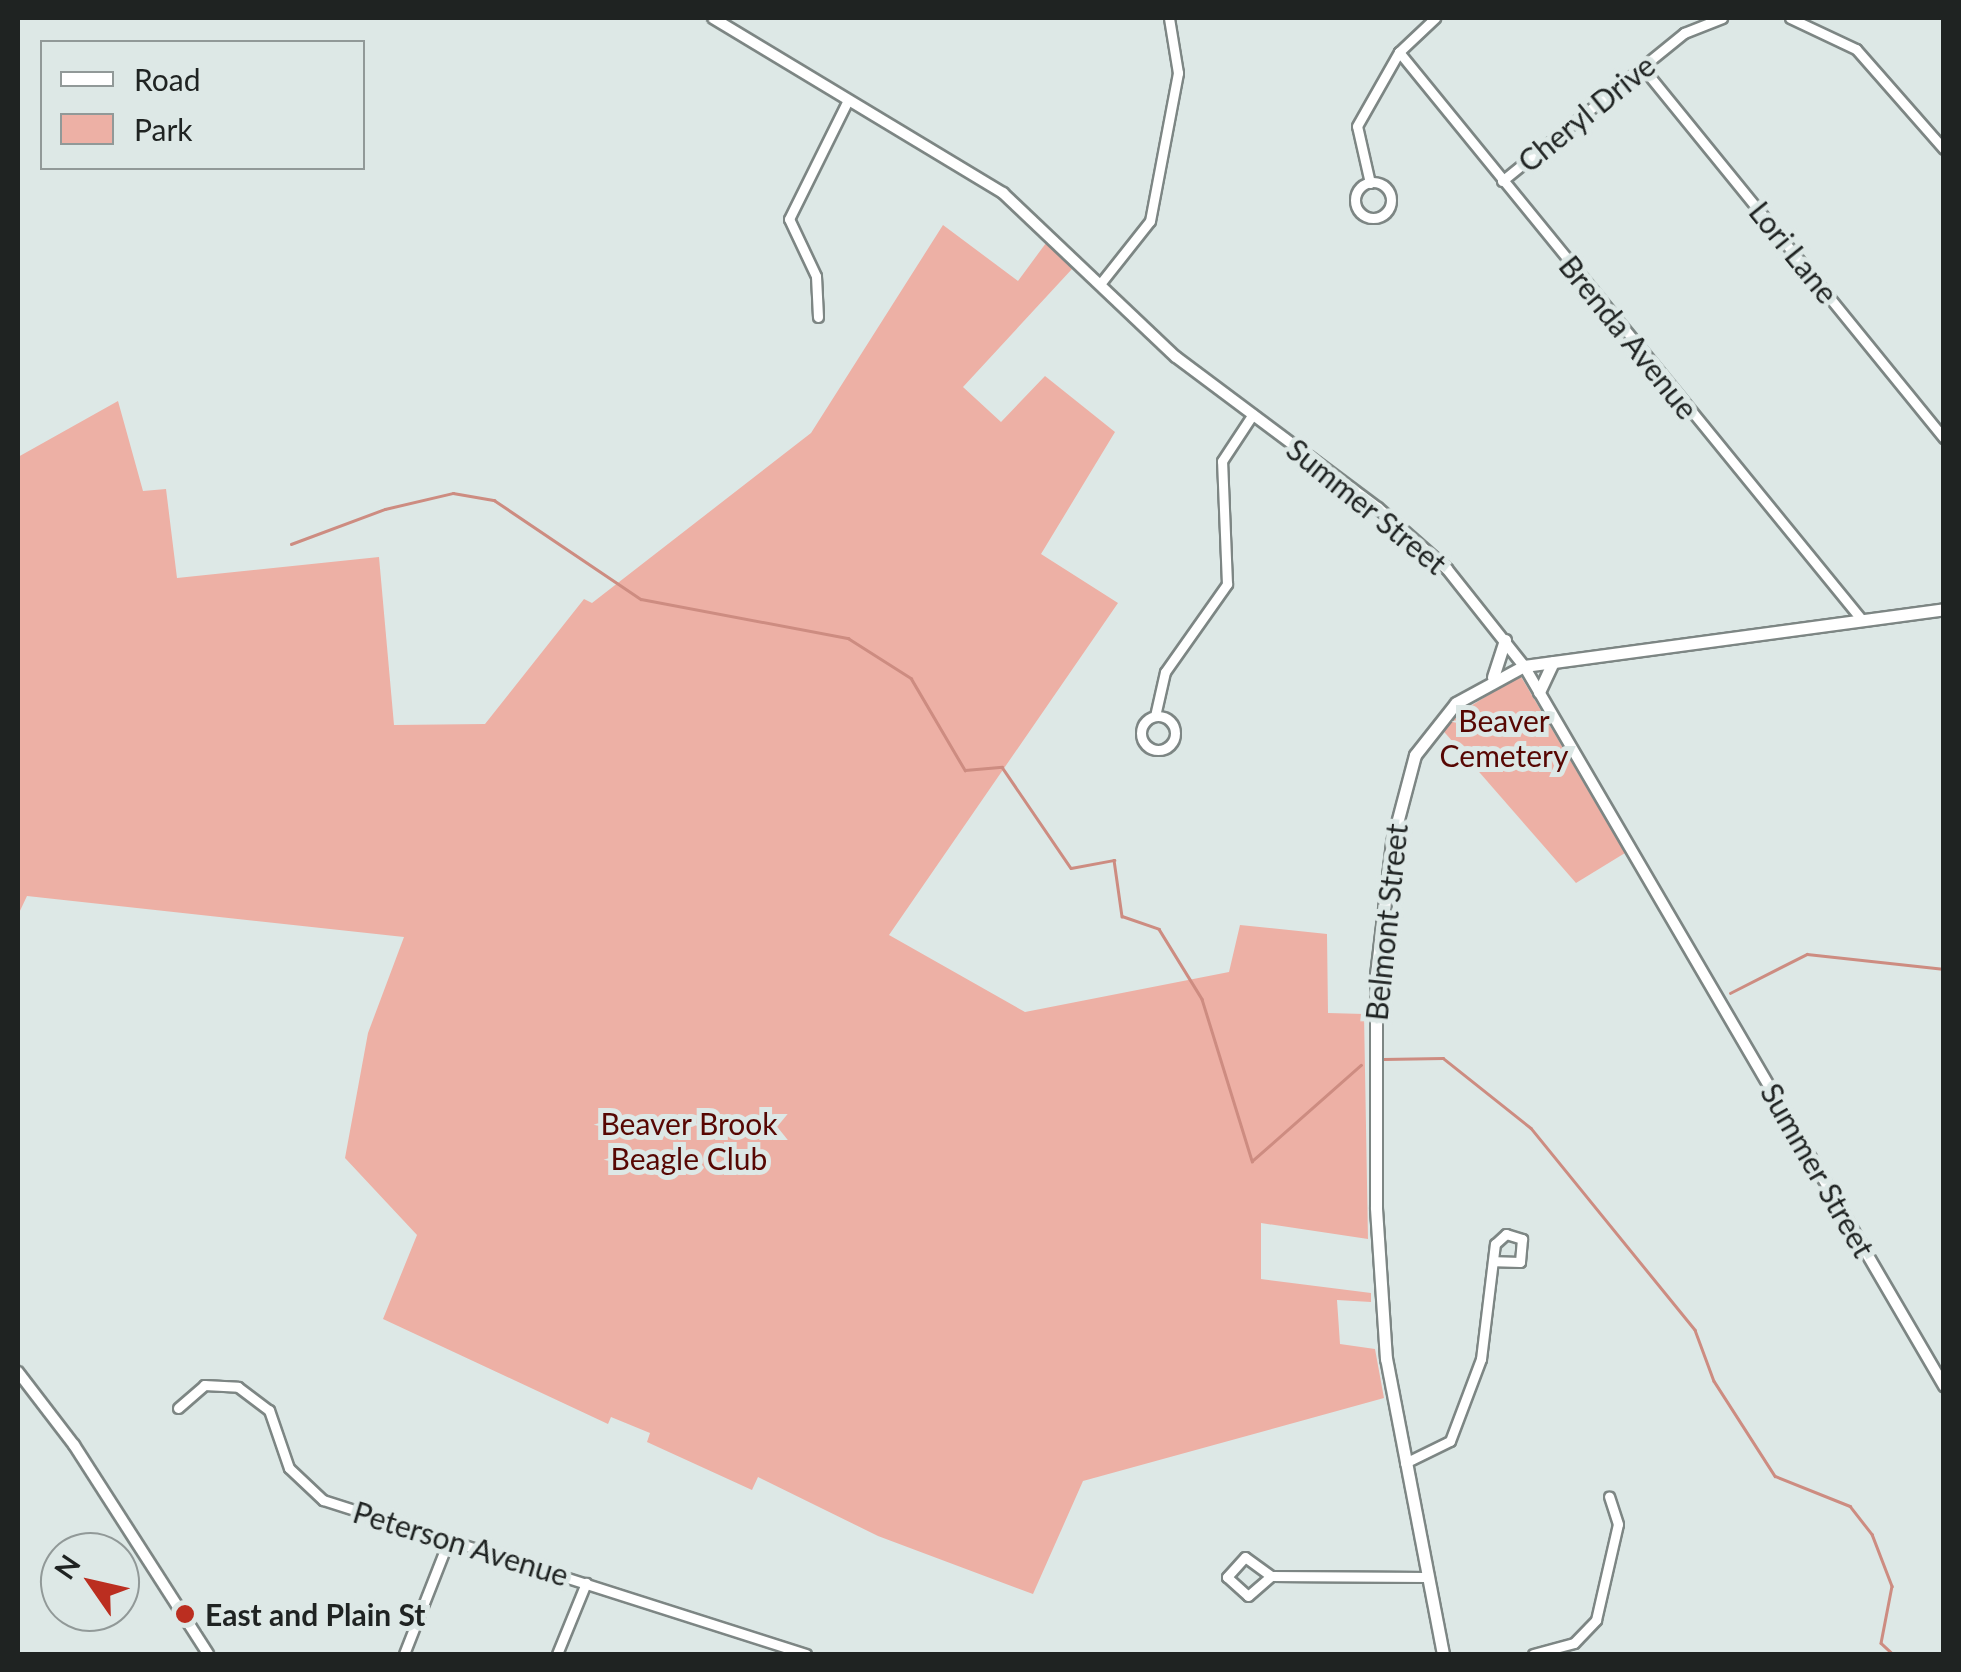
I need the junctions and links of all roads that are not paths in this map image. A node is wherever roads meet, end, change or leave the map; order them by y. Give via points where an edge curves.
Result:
1 (713, 18) edge
2 (1169, 18) edge
3 (1435, 18) edge
4 (1722, 18) edge
5 (1790, 18) edge
6 (1399, 52) junction
7 (1642, 68) junction
8 (848, 100) junction
9 (1944, 149) edge
10 (1502, 181) junction
11 (1370, 183) junction
12 (1100, 284) junction
13 (818, 317) dead end
14 (1252, 414) junction
15 (1944, 438) edge
16 (1944, 609) edge
17 (1862, 620) junction
18 (1505, 640) junction
19 (1554, 662) junction
20 (1524, 666) junction
21 (1493, 678) junction
22 (1539, 692) junction
23 (1155, 716) dead end
24 (1496, 1261) dead end
25 (18, 1372) edge
26 (1944, 1386) edge
27 (178, 1408) dead end
28 (1405, 1463) junction
29 (1609, 1496) dead end
30 (448, 1542) junction
31 (1271, 1576) junction
32 (1427, 1577) junction
33 (586, 1583) junction
34 (208, 1654) edge
35 (404, 1654) edge
36 (557, 1654) edge
37 (806, 1654) edge
38 (1442, 1654) edge
39 (1534, 1654) edge

1 - 8 street, Summer Street
2 - 12 street via 1178,72 1150,221
3 - 6 street
4 - 7 street, Cheryl Drive via 1684,33
5 - 9 street via 1856,49
6 - 10 street, Brenda Avenue
6 - 11 street via 1357,126
7 - 10 street, Cheryl Drive
7 - 15 street, Lori Lane
8 - 12 street, Summer Street via 1003,193
8 - 13 street via 788,219 816,276
10 - 17 street, Brenda Avenue
11 - 11 street via 1390,198 1374,218 1355,199
12 - 14 street, Summer Street
14 - 18 street, Summer Street via 1418,541
14 - 23 street via 1222,461 1227,584 1165,672
16 - 17 main road, Belmont Street
17 - 19 main road, Belmont Street
18 - 20 street, Summer Street
18 - 21 main road
19 - 20 main road, Belmont Street
19 - 22 main road
20 - 21 main road, Belmont Street
20 - 22 street, Summer Street
21 - 28 main road, Belmont Street via 1445,713 1414,755 1382,906 1373,1026 1377,1240 1384,1344
22 - 26 street, Summer Street
24 - 28 street via 1485,1288 1481,1359 1450,1440
25 - 34 street via 74,1445
27 - 30 street, Peterson Avenue via 204,1386 238,1387 269,1410 289,1468 312,1494
28 - 32 main road, Belmont Street
29 - 39 street via 1618,1524 1596,1620 1574,1643
30 - 33 street, Peterson Avenue
30 - 35 street
31 - 31 street via 1256,1594 1244,1596 1228,1573 1245,1557
31 - 32 street
32 - 38 main road, Belmont Street
33 - 36 street
33 - 37 street, Peterson Avenue

